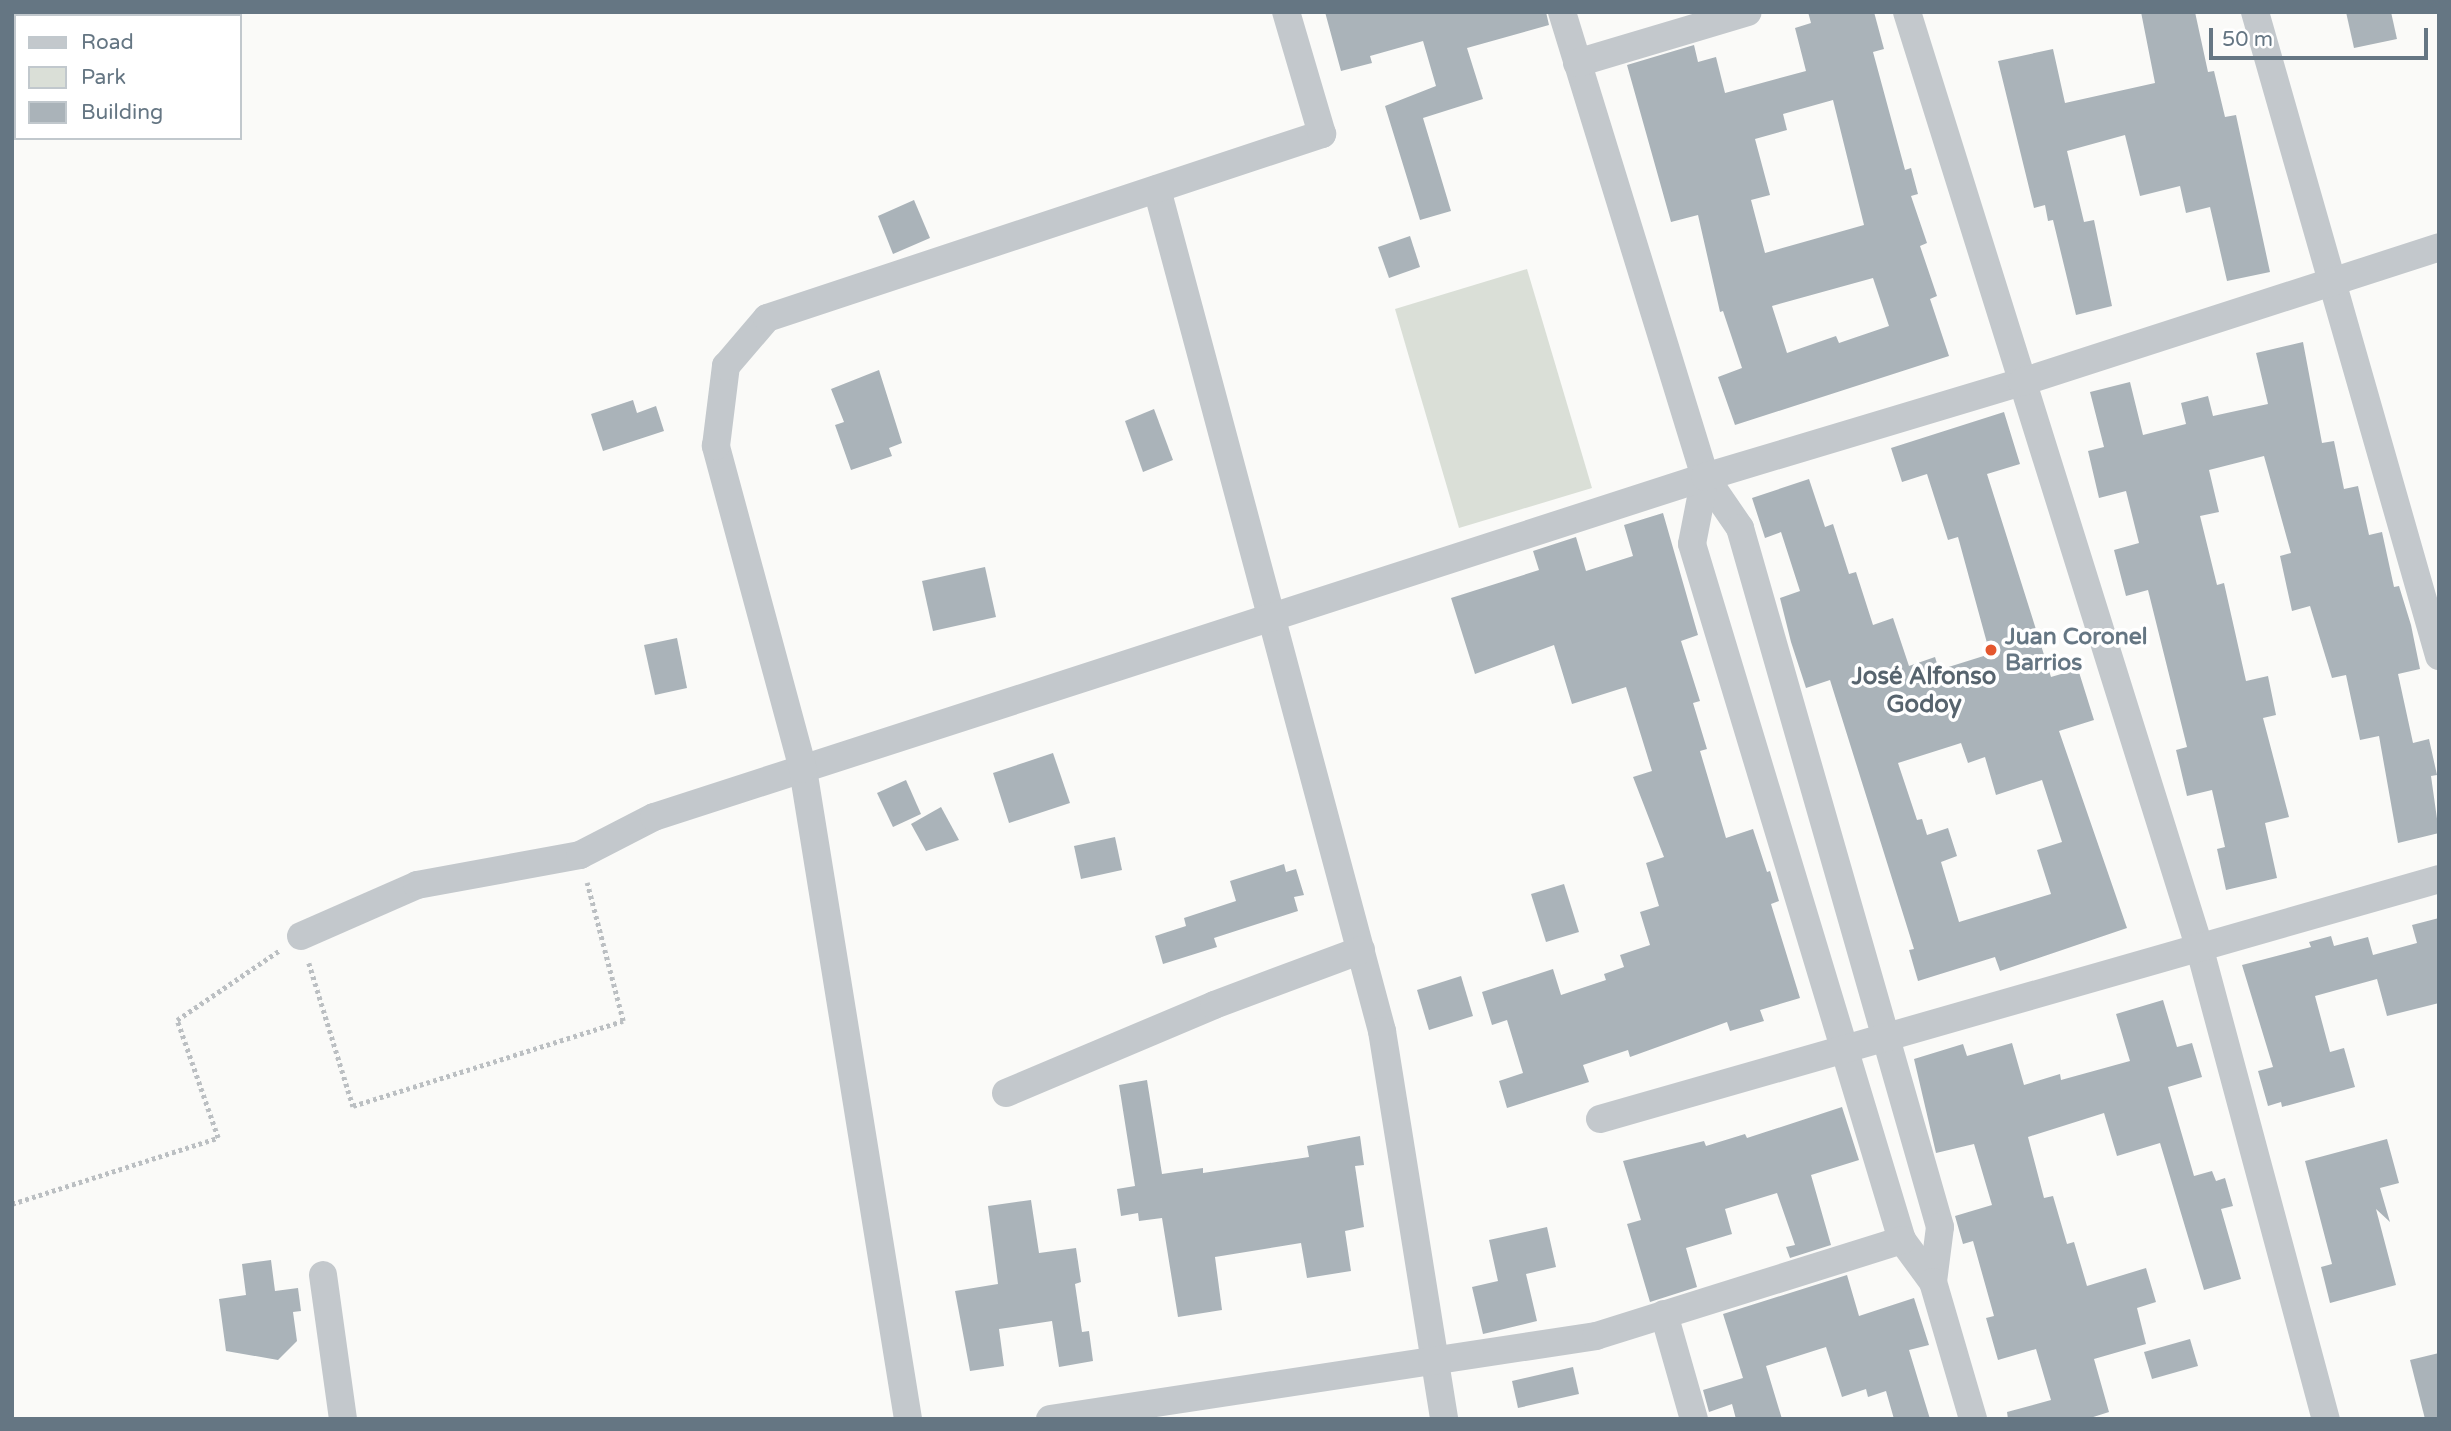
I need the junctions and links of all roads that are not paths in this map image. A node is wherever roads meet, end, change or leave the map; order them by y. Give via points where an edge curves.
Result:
1 (1286, 12) edge
2 (1562, 12) edge
3 (1748, 12) edge
4 (1907, 12) edge
5 (2255, 12) edge
6 (1577, 62) junction
7 (1157, 189) junction
8 (2439, 247) edge
9 (2333, 285) junction
10 (2022, 382) junction
11 (1705, 477) junction
12 (1272, 617) junction
13 (2439, 656) edge
14 (803, 769) junction
15 (2439, 879) edge
16 (301, 936) road end
17 (2199, 946) junction
18 (1361, 950) junction
19 (1885, 1035) junction
20 (1846, 1046) junction
21 (1006, 1093) dead end
22 (1600, 1119) dead end
23 (1902, 1240) junction
24 (323, 1275) dead end
25 (1933, 1282) junction
26 (1664, 1314) junction
27 (1435, 1360) junction
28 (343, 1419) edge
29 (908, 1419) edge
30 (1050, 1419) edge
31 (1444, 1419) edge
32 (1694, 1419) edge
33 (1973, 1419) edge
34 (2326, 1419) edge

1 - 7 street via 1322,134
2 - 6 street
3 - 6 street
4 - 10 street
5 - 9 street
6 - 11 street
7 - 12 street
7 - 14 street via 766,318 726,366 716,446
8 - 9 street
9 - 10 street
9 - 13 street
10 - 11 street
10 - 17 street
11 - 12 street
11 - 19 street via 1740,528
11 - 20 street via 1692,544
12 - 14 street
12 - 18 street
14 - 16 street via 654,817 580,855 416,885
14 - 29 street
15 - 17 street
17 - 19 street
17 - 34 street
18 - 21 street via 1214,1005
18 - 27 street via 1382,1031
19 - 20 street
19 - 25 street via 1940,1227
20 - 22 street
20 - 23 street
23 - 25 street
23 - 26 street
24 - 28 street
25 - 33 street
26 - 27 street via 1596,1336
26 - 32 street
27 - 30 street
27 - 31 street

